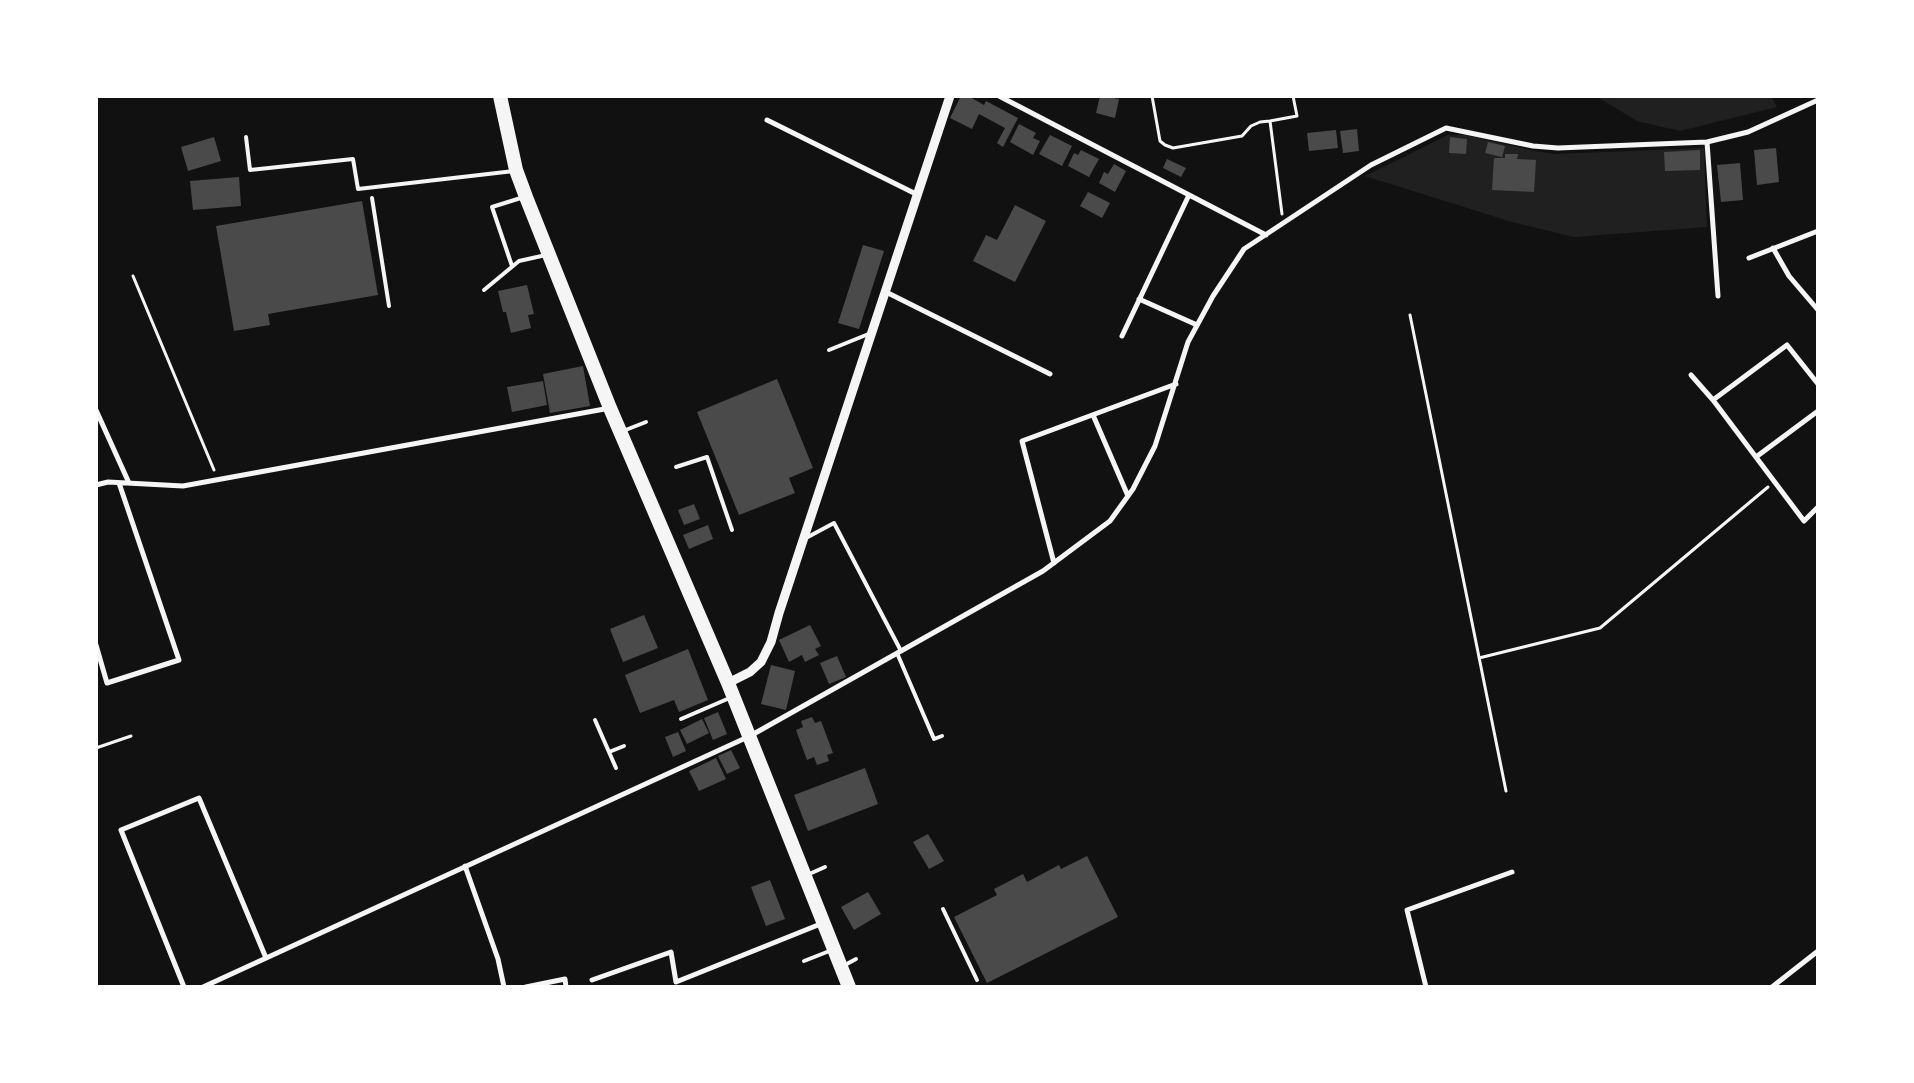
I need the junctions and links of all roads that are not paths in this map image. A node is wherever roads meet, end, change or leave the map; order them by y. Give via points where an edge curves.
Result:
1 (500, 96) edge
2 (950, 96) edge
3 (998, 96) edge
4 (1818, 100) edge
5 (767, 120) dead end
6 (246, 137) dead end
7 (1707, 142) junction
8 (516, 170) junction
9 (918, 195) junction
10 (1189, 195) junction
11 (526, 197) junction
12 (372, 198) dead end
13 (1818, 231) edge
14 (1266, 235) junction
15 (1773, 248) junction
16 (549, 254) junction
17 (1749, 258) dead end
18 (512, 266) junction
19 (484, 290) dead end
20 (886, 292) junction
21 (1718, 296) dead end
22 (1139, 299) junction
23 (389, 306) dead end
24 (1818, 310) edge
25 (1197, 325) junction
26 (872, 333) junction
27 (1122, 336) dead end
28 (829, 350) dead end
29 (1050, 374) dead end
30 (1690, 375) dead end
31 (1176, 384) junction
32 (1818, 384) edge
33 (1713, 400) junction
34 (610, 408) junction
35 (96, 410) edge
36 (1818, 411) edge
37 (1092, 415) junction
38 (646, 422) dead end
39 (620, 432) junction
40 (1756, 457) junction
41 (676, 467) dead end
42 (119, 483) junction
43 (129, 483) junction
44 (96, 485) edge
45 (1128, 496) junction
46 (1818, 507) edge
47 (732, 530) dead end
48 (804, 539) junction
49 (1054, 563) junction
50 (96, 645) edge
51 (899, 652) junction
52 (731, 689) junction
53 (681, 719) dead end
54 (595, 720) dead end
55 (750, 736) junction
56 (942, 736) dead end
57 (624, 746) dead end
58 (609, 752) junction
59 (616, 768) dead end
60 (465, 866) junction
61 (825, 867) dead end
62 (1512, 872) dead end
63 (805, 876) junction
64 (943, 909) dead end
65 (824, 923) junction
66 (834, 949) junction
67 (1818, 951) edge
68 (266, 958) junction
69 (856, 959) dead end
70 (804, 961) dead end
71 (841, 968) junction
72 (592, 980) dead end
73 (977, 980) dead end
74 (847, 986) edge
75 (184, 987) edge
76 (202, 987) edge
77 (504, 987) edge
78 (526, 987) edge
79 (566, 987) edge
80 (1426, 987) edge
81 (1772, 987) edge

1 - 8 highway
2 - 9 street
3 - 10 street
4 - 7 street via 1748,132
5 - 9 street
6 - 8 lane via 250,170 353,159 358,190
7 - 14 street via 1558,148 1532,146 1446,128 1371,165
7 - 21 street
8 - 11 highway
9 - 20 street
10 - 14 street
10 - 22 street
11 - 16 highway
11 - 18 lane via 492,207
12 - 23 lane
13 - 15 street
14 - 25 street via 1244,249
15 - 17 street
15 - 24 street via 1788,276
16 - 18 lane via 519,261
16 - 34 highway
18 - 19 lane
20 - 26 street
20 - 29 street
22 - 25 street
22 - 27 street
25 - 31 street via 1188,342
26 - 28 lane
26 - 48 street
30 - 33 street
31 - 37 street
31 - 45 street via 1155,446
32 - 33 street via 1787,345
33 - 40 street
34 - 39 highway
34 - 43 street via 183,486
35 - 43 street
36 - 40 street
37 - 45 street
37 - 49 street via 1022,441
38 - 39 lane
39 - 52 highway
40 - 46 street via 1804,521
41 - 47 lane via 706,457
42 - 43 street
42 - 44 street
42 - 50 street via 179,660 107,683
45 - 49 street via 1110,521
48 - 51 lane via 834,523
48 - 52 street via 771,642 761,662
49 - 51 street
51 - 55 street
51 - 56 lane via 934,739
52 - 53 lane
52 - 55 highway
54 - 58 lane
55 - 60 street
55 - 63 highway
57 - 58 lane
58 - 59 lane
60 - 68 street
60 - 77 street via 498,959
61 - 63 lane
62 - 80 street via 1407,910
63 - 65 highway
64 - 73 lane
65 - 66 highway
65 - 72 street via 676,982 671,952
66 - 70 lane
66 - 71 highway
67 - 81 street
68 - 75 street via 199,798 121,830
68 - 76 street
69 - 71 lane
71 - 74 highway
78 - 79 street via 565,979

